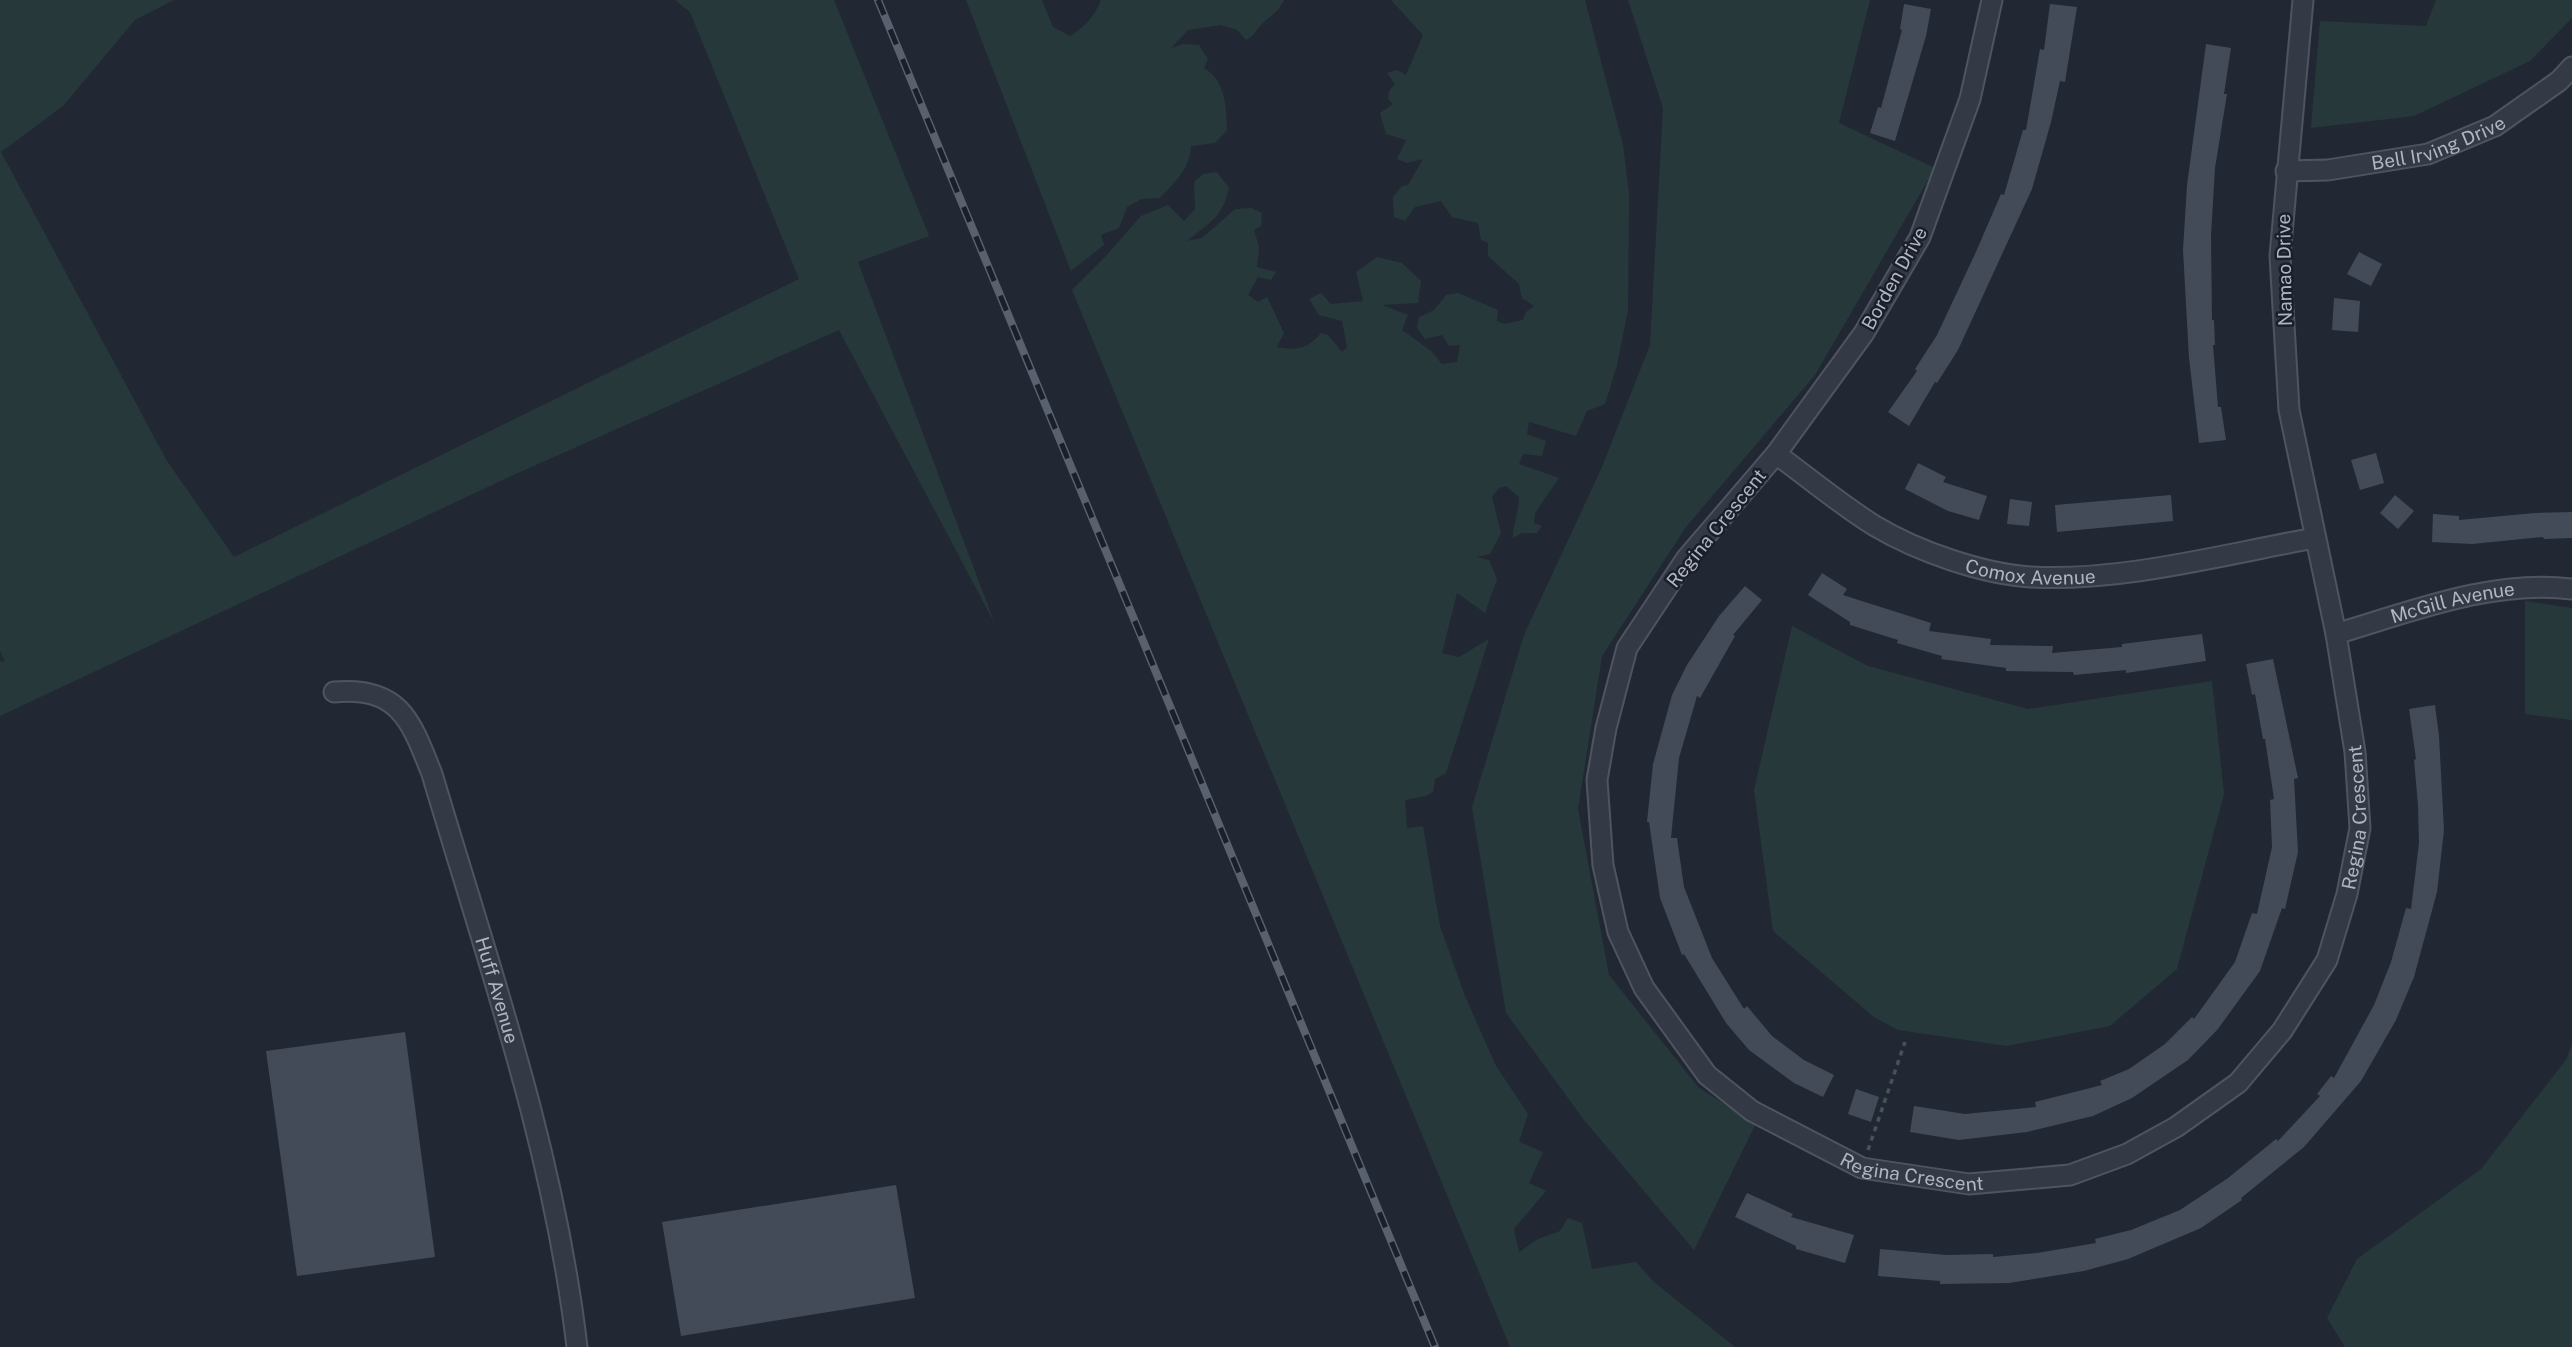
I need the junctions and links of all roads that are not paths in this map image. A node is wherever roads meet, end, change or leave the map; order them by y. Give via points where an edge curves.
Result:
1 (1992, 0) edge
2 (2297, 1) edge
3 (2572, 67) edge
4 (2286, 171) junction
5 (1776, 454) junction
6 (2315, 538) junction
7 (2572, 589) edge
8 (2336, 634) junction
9 (334, 692) dead end
10 (577, 1347) edge

1 - 5 street, Borden Drive via 1970,99 1920,237 1864,333
2 - 4 street, Namao Drive
3 - 4 street, Bell Irving Drive via 2496,126 2428,154 2328,170
4 - 6 street, Namao Drive via 2280,256 2289,410
5 - 6 street, Comox Avenue via 1875,526 1927,551 1981,569 2028,577 2124,573
5 - 8 street, Regina Crescent via 1686,559 1627,648 1597,780 1603,865 1618,932 1644,988 1707,1075 1752,1111 1862,1168 1969,1184 2070,1175 2127,1154 2176,1127 2238,1083 2282,1031 2327,960 2347,894 2360,828 2356,752
6 - 8 street, Regina Crescent
7 - 8 street, McGill Avenue via 2502,590
9 - 10 street, Huff Avenue via 359,690 383,697 402,712 432,774 534,1116

